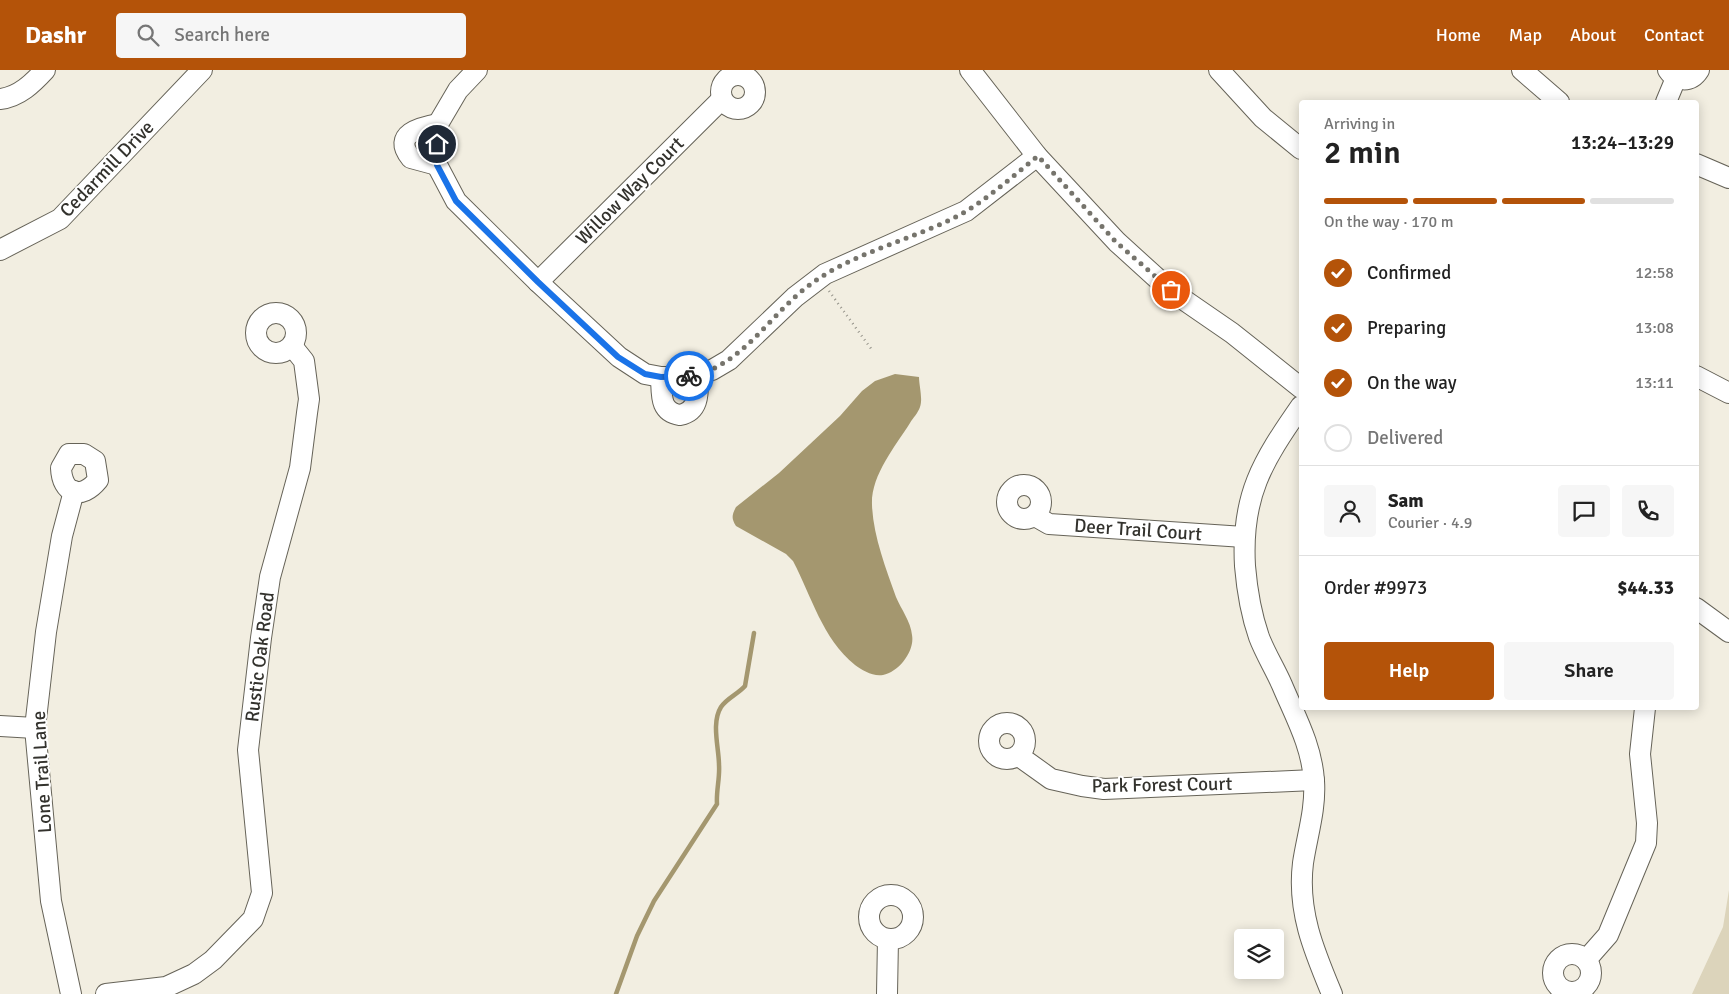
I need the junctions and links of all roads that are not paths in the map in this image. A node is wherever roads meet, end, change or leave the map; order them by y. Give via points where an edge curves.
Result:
1 (45, 70) edge
2 (202, 70) edge
3 (477, 70) edge
4 (970, 70) edge
5 (1220, 70) edge
6 (1522, 70) edge
7 (1699, 70) edge
8 (1672, 74) edge
9 (0, 99) edge
10 (722, 99) dead end
11 (1557, 100) edge
12 (1666, 100) edge
13 (437, 134) junction
14 (1299, 147) edge
15 (1038, 156) junction
16 (437, 165) junction
17 (1699, 165) edge
18 (1729, 178) edge
19 (0, 250) edge
20 (538, 282) junction
21 (292, 346) dead end
22 (698, 375) junction
23 (661, 377) junction
24 (1699, 378) edge
25 (1299, 386) edge
26 (1729, 393) edge
27 (1299, 409) edge
28 (74, 491) dead end
29 (1035, 516) dead end
30 (1244, 537) junction
31 (1699, 610) edge
32 (1729, 632) edge
33 (1645, 710) edge
34 (0, 726) edge
35 (35, 728) junction
36 (1019, 756) dead end
37 (1314, 780) junction
38 (888, 939) dead end
39 (1586, 960) dead end
40 (71, 994) edge
41 (106, 994) edge
42 (887, 994) edge
43 (1332, 994) edge

1 - 9 street via 21,92
2 - 19 street, Cedarmill Drive via 60,219
3 - 13 street via 458,90
4 - 15 street
5 - 14 street via 1263,118
6 - 11 street
7 - 8 street via 1687,80
8 - 12 street
10 - 20 street, Willow Way Court
13 - 16 street
13 - 16 street via 416,128 406,142 411,158
15 - 22 street via 966,212 825,274 795,297 729,360
15 - 25 street via 1088,213 1145,269
16 - 20 street via 456,201
17 - 18 street
20 - 23 street via 618,357 645,374
21 - 41 street, Rustic Oak Road via 304,361 307,413 300,468 270,577 248,750 262,893 253,919 213,960 194,974 166,987
22 - 23 street
22 - 23 street via 696,405 680,415 668,411 663,403
24 - 26 street
27 - 30 street via 1259,476 1246,516
28 - 35 street, Lone Trail Lane via 62,536
29 - 30 street, Deer Trail Court via 1049,524
30 - 37 street via 1252,614 1259,638 1294,709 1307,744
31 - 32 street
33 - 39 street via 1640,754 1646,843 1608,935
34 - 35 street
35 - 40 street, Lone Trail Lane via 52,901
36 - 37 street, Park Forest Court via 1051,779 1104,789
37 - 43 street via 1301,900 1307,928
38 - 42 street

